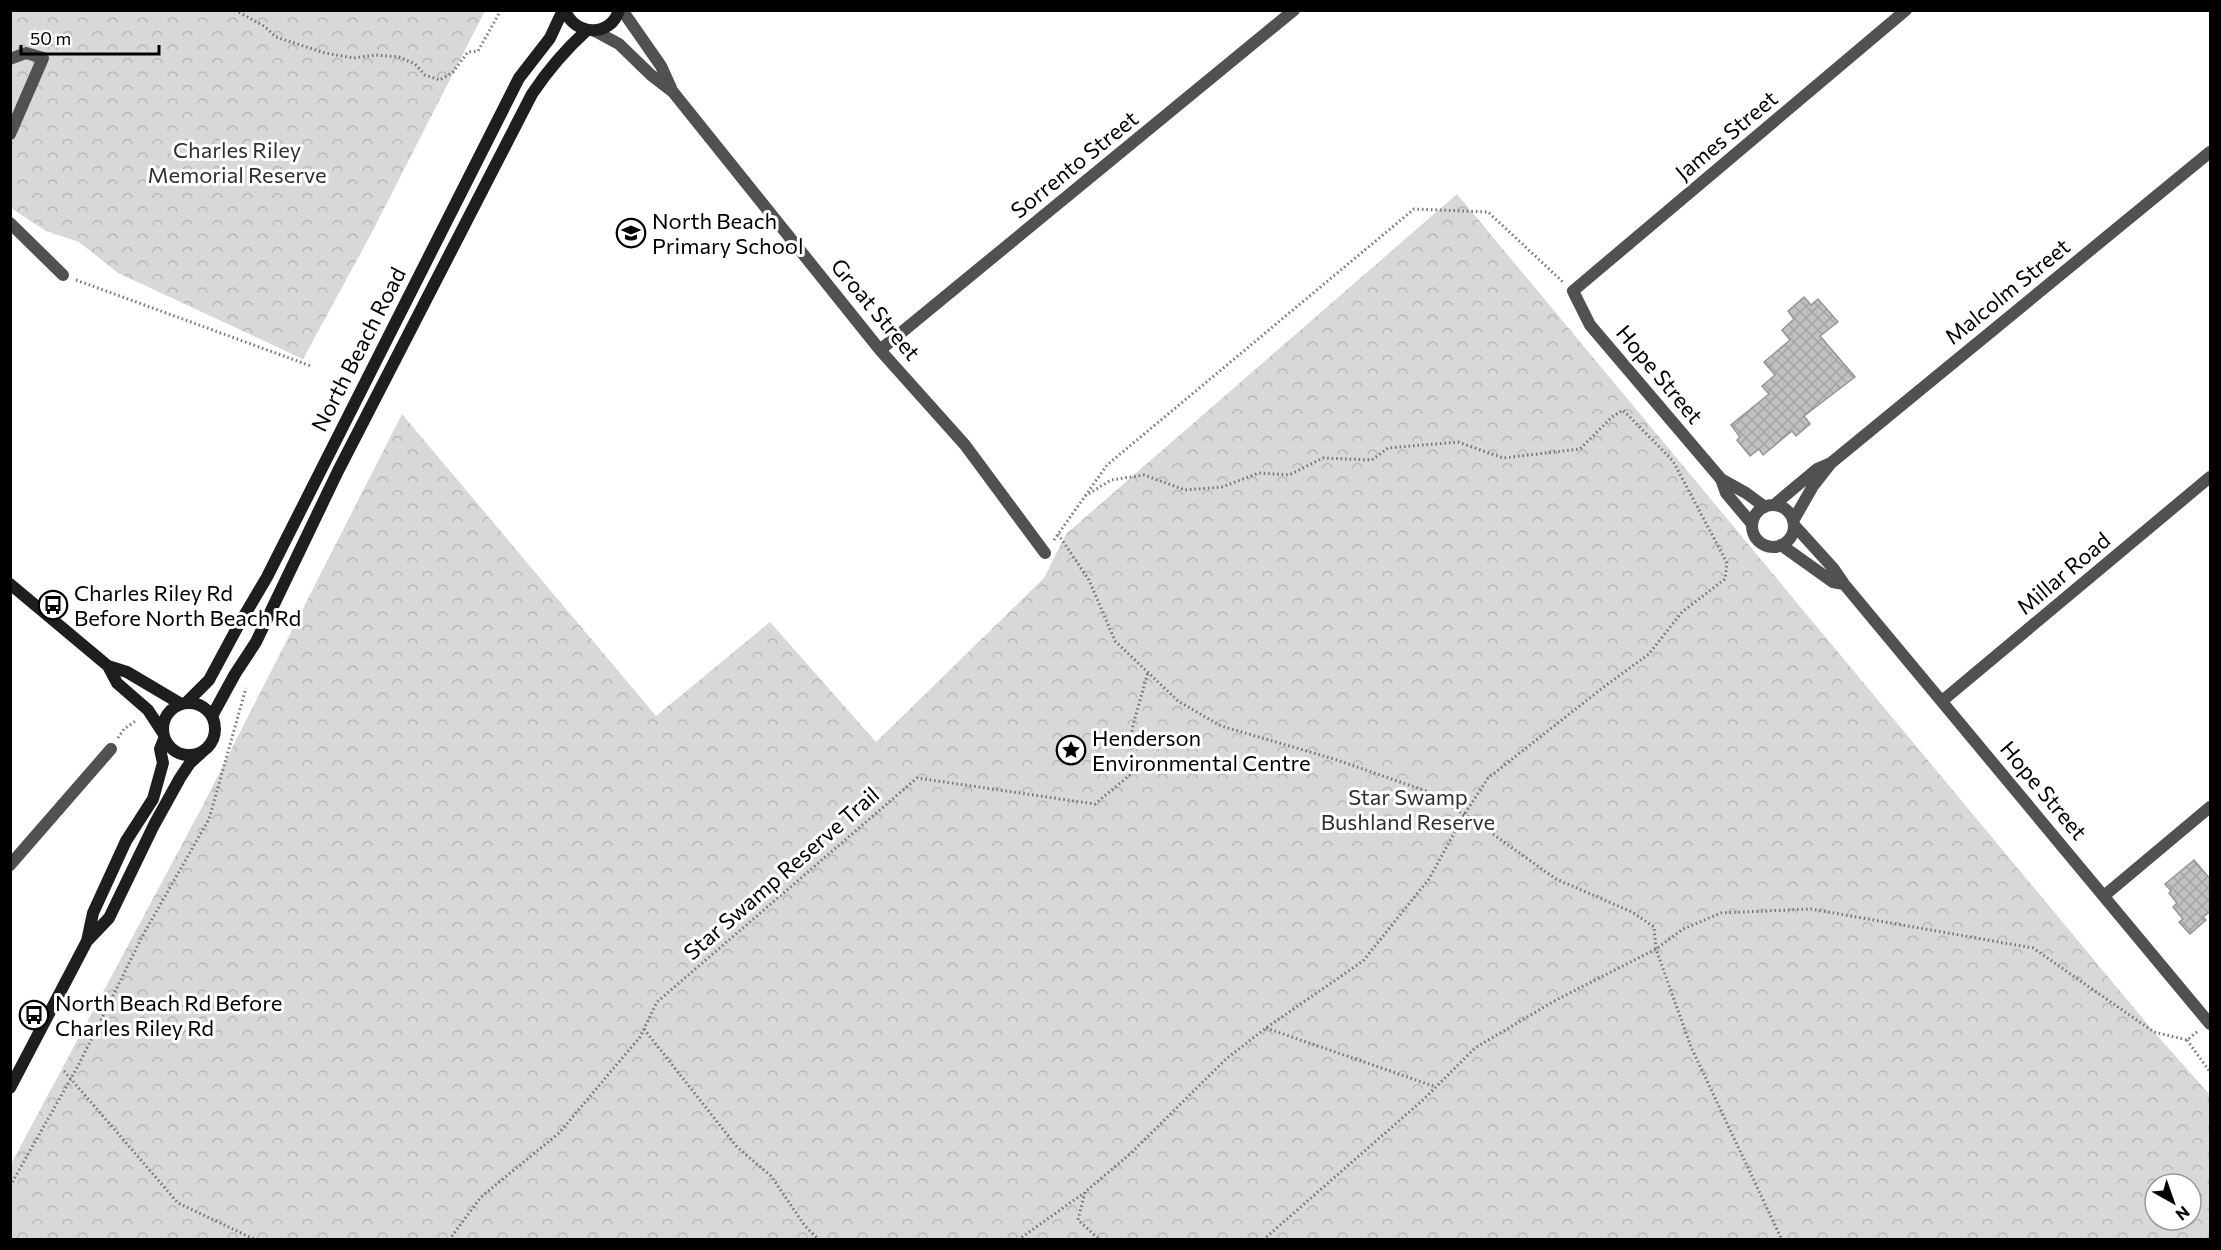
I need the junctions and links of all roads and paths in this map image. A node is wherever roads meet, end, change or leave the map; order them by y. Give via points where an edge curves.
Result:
1 (235, 10) edge
2 (501, 10) edge
3 (564, 10) edge
4 (621, 10) edge
5 (1294, 10) edge
6 (1906, 10) edge
7 (591, 31) junction
8 (10, 59) edge
9 (673, 92) junction
10 (16, 107) edge
11 (10, 134) edge
12 (2211, 152) edge
13 (10, 223) edge
14 (63, 275) joint
15 (1574, 291) junction
16 (880, 350) junction
17 (311, 366) dead end
18 (1831, 463) junction
19 (2211, 477) edge
20 (1721, 480) junction
21 (1085, 496) junction
22 (1769, 506) junction
23 (1793, 523) junction
24 (1752, 524) junction
25 (1058, 534) junction
26 (1781, 545) junction
27 (1045, 554) joint
28 (10, 584) edge
29 (1844, 584) junction
30 (108, 666) junction
31 (1148, 672) junction
32 (248, 683) dead end
33 (1942, 701) junction
34 (184, 704) junction
35 (212, 716) junction
36 (164, 736) junction
37 (111, 749) dead end
38 (201, 753) junction
39 (2211, 807) edge
40 (1464, 815) junction
41 (10, 865) edge
42 (2105, 895) junction
43 (87, 941) junction
44 (1656, 949) junction
45 (2210, 1023) edge
46 (1266, 1028) junction
47 (644, 1029) junction
48 (2187, 1040) junction
49 (64, 1071) dead end
50 (2211, 1072) edge
51 (71, 1079) junction
52 (1436, 1087) junction
53 (10, 1088) edge
54 (10, 1186) edge
55 (1085, 1192) junction
56 (256, 1239) edge
57 (449, 1239) edge
58 (819, 1239) edge
59 (1018, 1239) edge
60 (1100, 1239) edge
61 (1263, 1239) edge
62 (1782, 1239) edge

1 - 2 path via 276,37 354,58 399,57 440,80 453,72 468,52 478,51
3 - 7 main road, North Beach Road via 573,24
3 - 34 main road, North Beach Road via 550,38 519,78 267,577 209,680
4 - 7 main road, North Beach Road via 612,23
4 - 9 street, Groat Street via 661,66
5 - 16 street, Sorrento Street
6 - 15 street, James Street
7 - 9 street, Groat Street via 619,44
7 - 35 main road, North Beach Road via 571,44 532,94 338,471 256,642
8 - 10 street via 26,53 43,58
9 - 16 street, Groat Street
10 - 11 street
12 - 18 street, Malcolm Street
13 - 14 street
14 - 17 path
15 - 20 street, Hope Street via 1590,325
15 - 21 path via 1488,212 1414,209 1107,465
16 - 27 street, Groat Street via 965,445
18 - 22 street, Malcolm Street via 1817,469
18 - 23 street, Malcolm Street
19 - 33 street, Millar Road
20 - 22 street, Hope Street
20 - 24 street, Hope Street via 1726,493
21 - 25 path
21 - 40 path via 1111,480 1144,475 1185,490 1222,487 1259,473 1289,475 1323,458 1372,460 1388,448 1458,442 1503,458 1581,449 1623,410 1673,461 1727,563 1725,579 1682,612 1649,654 1488,777
22 - 23 street via 1788,512
22 - 24 street via 1756,514
23 - 26 street via 1790,537
23 - 29 street, Hope Street
24 - 26 street via 1761,543
25 - 27 path
25 - 31 path via 1089,580 1115,641
26 - 29 street, Hope Street via 1833,582
28 - 30 main road
29 - 33 street, Hope Street
30 - 34 main road via 127,672
30 - 36 main road via 117,683 148,710
31 - 40 path via 1178,701 1221,726 1429,792
31 - 47 path, Star Swamp Reserve Trail via 1131,729 1131,774 1095,804 917,778 657,1002
32 - 51 path via 209,819 143,935
33 - 42 street, Hope Street
34 - 35 main road via 201,706
34 - 36 main road, North Beach Road via 166,715
35 - 38 main road, North Beach Road via 213,741
36 - 38 main road via 175,752 192,756
36 - 43 main road, North Beach Road via 160,749 163,763 153,799 126,841 93,913
37 - 41 street
38 - 43 main road, North Beach Road via 190,763 159,815 109,918
39 - 42 street
40 - 44 path via 1556,879 1632,912 1654,927
40 - 46 path via 1430,879 1363,961
42 - 45 street, Hope Street
43 - 53 main road, North Beach Road
44 - 48 path via 1683,928 1721,913 1811,909 2033,948 2154,1032
44 - 52 path via 1556,1000 1475,1048
44 - 62 path via 1691,1047
45 - 48 path
46 - 52 path
46 - 55 path via 1226,1059 1130,1154
47 - 57 path, Star Swamp Reserve Trail via 559,1133 481,1197
47 - 58 path via 737,1147 771,1176
48 - 50 path
49 - 51 path
51 - 54 path
51 - 56 path via 178,1203
52 - 61 path
55 - 59 path
55 - 60 path via 1078,1221

